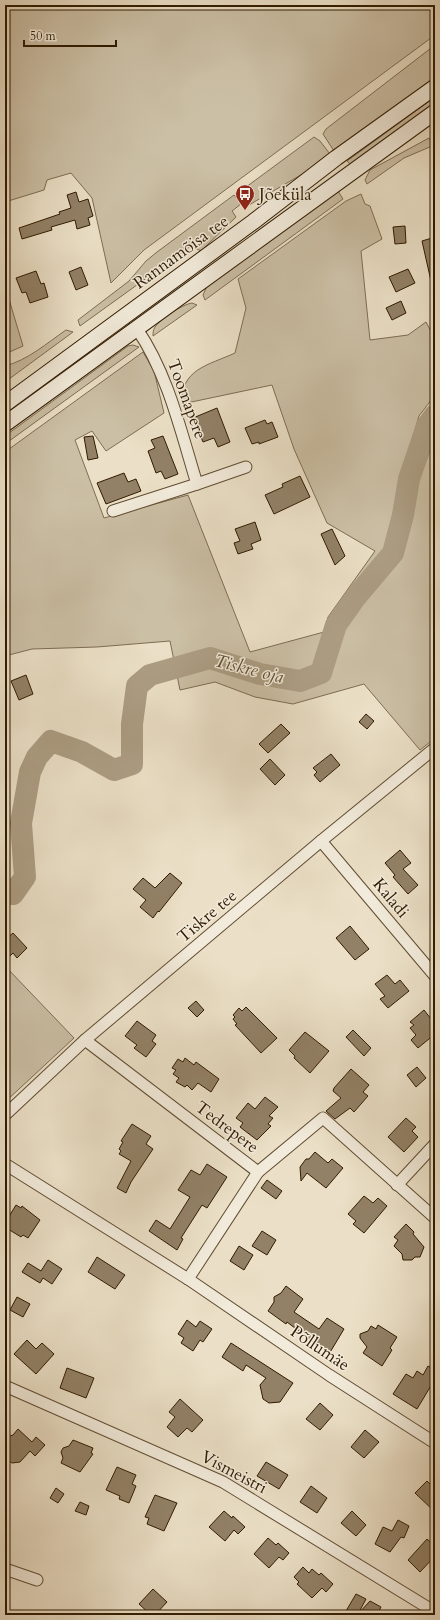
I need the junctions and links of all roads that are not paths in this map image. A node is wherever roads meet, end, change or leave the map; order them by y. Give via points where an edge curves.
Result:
1 (435, 86) edge
2 (435, 112) edge
3 (137, 329) junction
4 (5, 404) edge
5 (5, 424) edge
6 (246, 467) dead end
7 (197, 484) junction
8 (113, 511) dead end
9 (435, 748) edge
10 (321, 842) junction
11 (433, 970) edge
12 (85, 1040) junction
13 (5, 1114) edge
14 (435, 1144) edge
15 (5, 1164) edge
16 (258, 1172) junction
17 (398, 1185) junction
18 (435, 1218) edge
19 (188, 1279) junction
20 (5, 1386) edge
21 (435, 1443) edge
22 (5, 1569) edge
23 (37, 1580) dead end
24 (435, 1612) edge

1 - 4 street, Rannamõisa tee
2 - 3 street
3 - 5 street
3 - 7 street, Toomapere via 156,362 178,421
6 - 7 street
7 - 8 street
9 - 10 street, Tiskre tee
10 - 11 street, Kaladi
10 - 12 street, Tiskre tee
12 - 13 street, Tiskre tee
12 - 16 street, Tedrepere
14 - 17 street
15 - 19 street, Põllumäe
16 - 17 street, Tedrepere via 322,1118
16 - 19 street
17 - 18 street, Tedrepere
19 - 21 street, Põllumäe
20 - 24 street, Vismeistri via 223,1482
22 - 23 street

